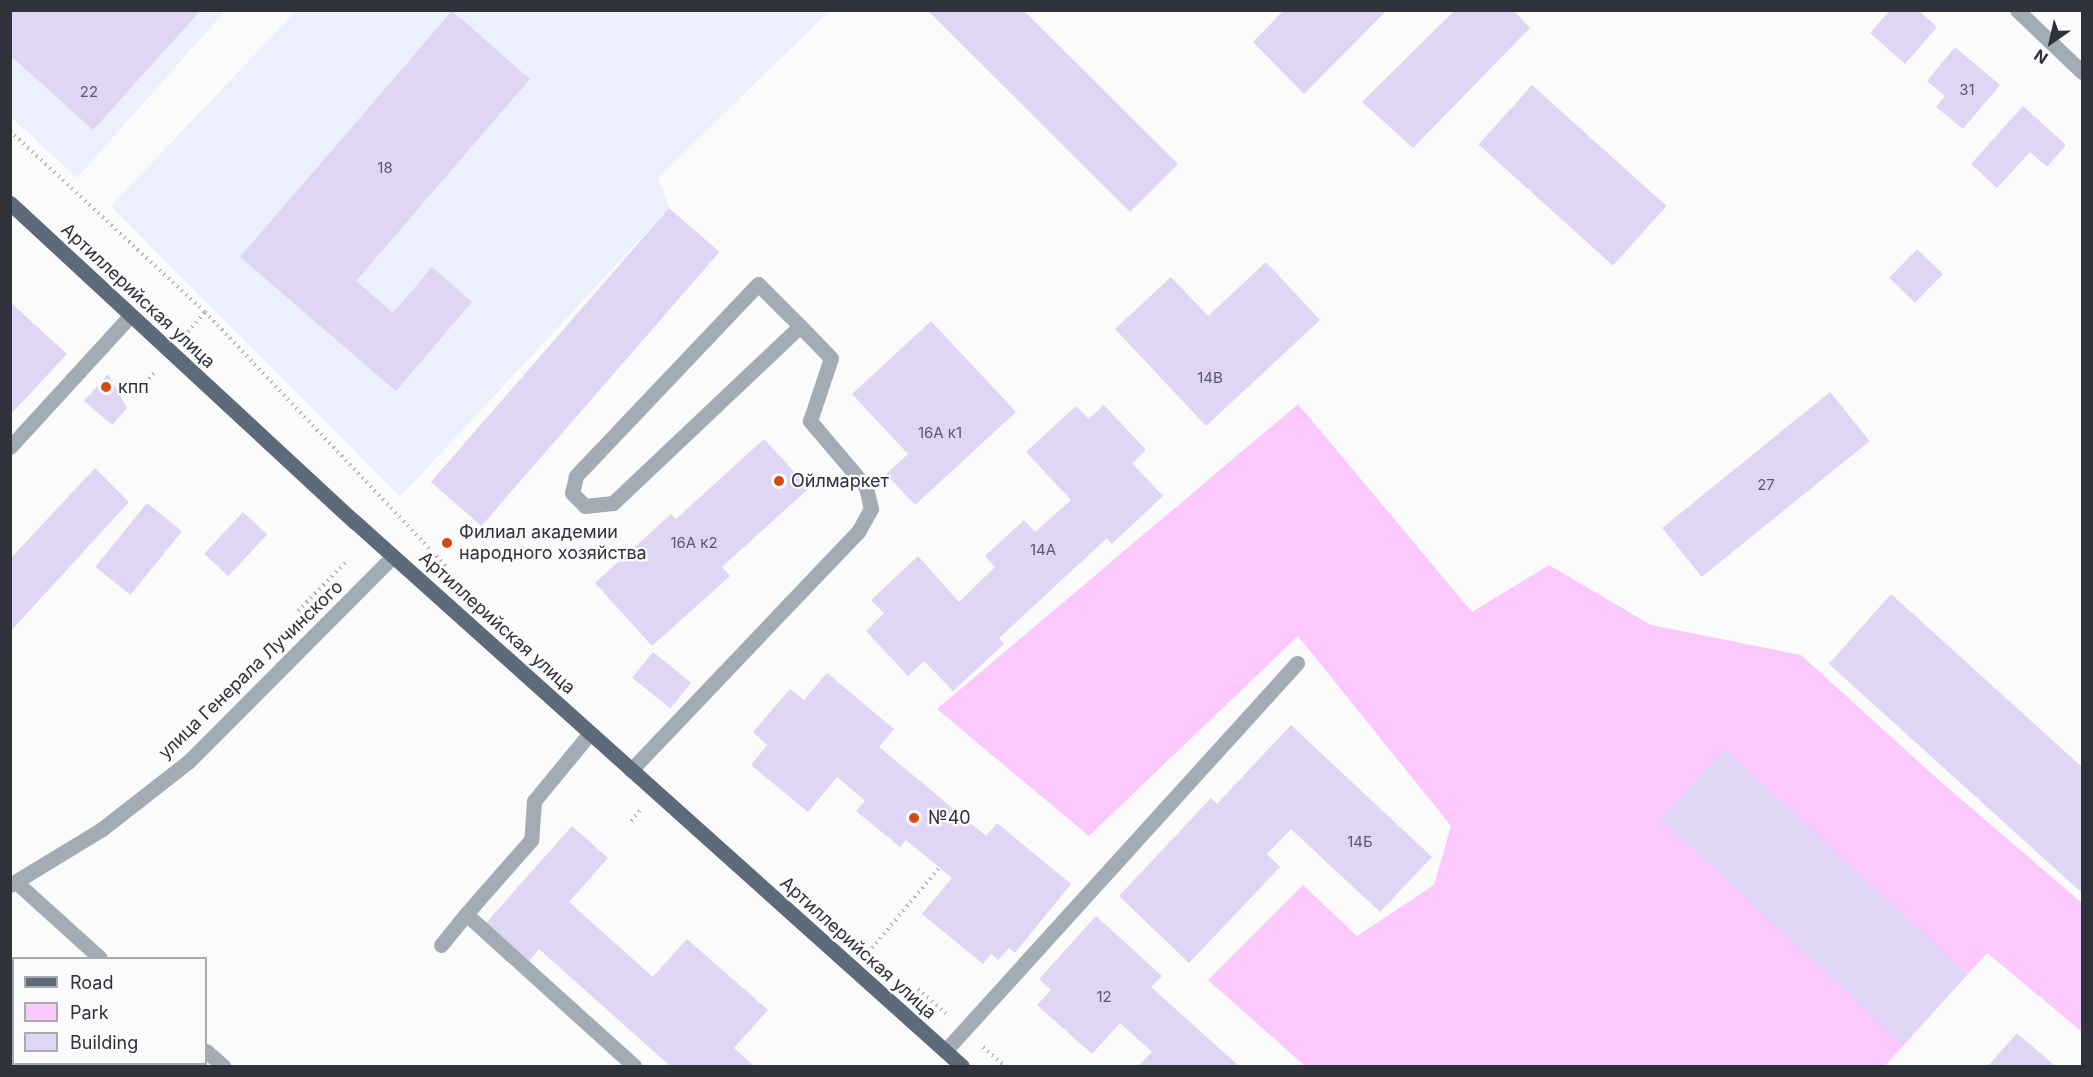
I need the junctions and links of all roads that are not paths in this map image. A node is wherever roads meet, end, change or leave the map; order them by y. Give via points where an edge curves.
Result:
1 (2017, 10) edge
2 (2082, 72) edge
3 (10, 203) edge
4 (130, 316) junction
5 (800, 326) junction
6 (10, 447) edge
7 (393, 556) junction
8 (1297, 663) dead end
9 (590, 733) junction
10 (631, 770) junction
11 (13, 883) edge
12 (466, 914) junction
13 (441, 945) dead end
14 (99, 957) edge
15 (945, 1051) junction
16 (207, 1053) edge
17 (223, 1066) edge
18 (634, 1066) edge
19 (962, 1066) edge

1 - 2 street
3 - 4 main road, Артиллерийская улица
4 - 6 street
4 - 7 main road, Артиллерийская улица
5 - 5 street via 758,284 585,464 572,493 585,506 613,502
5 - 10 street via 831,358 810,421 866,487 871,509 858,532
7 - 9 main road, Артиллерийская улица
7 - 11 street, улица Генерала Лучинского via 189,761 102,828
8 - 15 street
9 - 10 main road, Артиллерийская улица
9 - 12 street via 534,801 531,840
10 - 15 main road, Артиллерийская улица
11 - 14 street
12 - 13 street
12 - 18 street
15 - 19 main road, Артиллерийская улица
16 - 17 street

